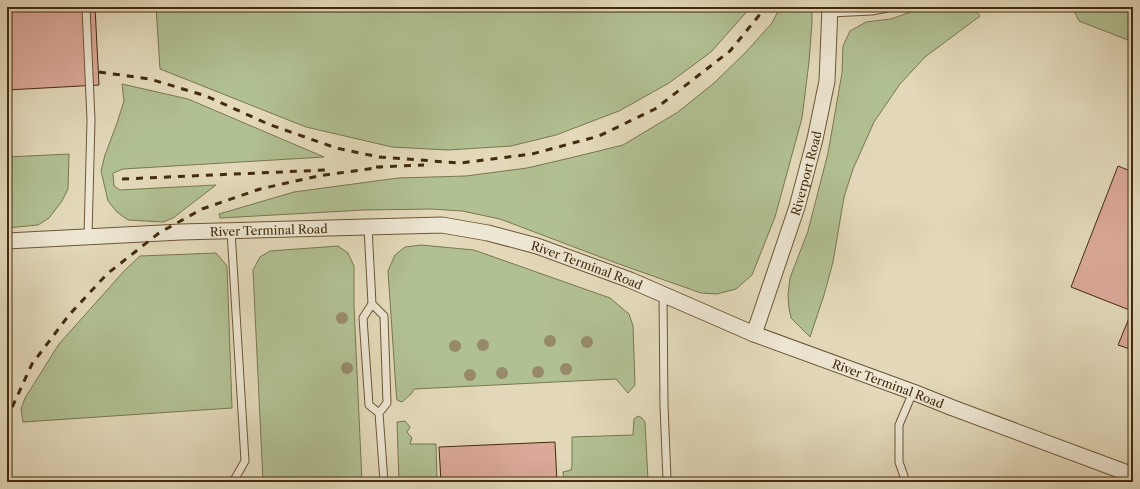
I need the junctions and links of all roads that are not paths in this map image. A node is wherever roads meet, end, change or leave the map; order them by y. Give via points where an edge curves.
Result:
1 (86, 7) edge
2 (892, 7) edge
3 (830, 10) edge
4 (368, 227) junction
5 (231, 231) junction
6 (88, 236) junction
7 (7, 241) edge
8 (663, 294) junction
9 (372, 304) junction
10 (754, 334) junction
11 (914, 392) junction
12 (379, 413) junction
13 (1133, 475) edge
14 (667, 479) dead end
15 (233, 482) edge
16 (384, 482) edge
17 (906, 482) edge

1 - 6 lane via 91,120
2 - 3 lane via 872,11
3 - 10 street, Riverport Road via 827,81 815,139 797,207
4 - 5 street, River Terminal Road
4 - 8 street, River Terminal Road via 442,225 488,233 537,246
4 - 9 lane
5 - 6 street, River Terminal Road
5 - 15 lane via 245,461
6 - 7 street, River Terminal Road
8 - 10 street, River Terminal Road
8 - 14 lane
9 - 12 lane via 363,318 369,405
9 - 12 lane via 384,316 387,403
10 - 11 street, River Terminal Road
11 - 13 street, River Terminal Road
11 - 17 lane via 899,425 899,462
12 - 16 lane

